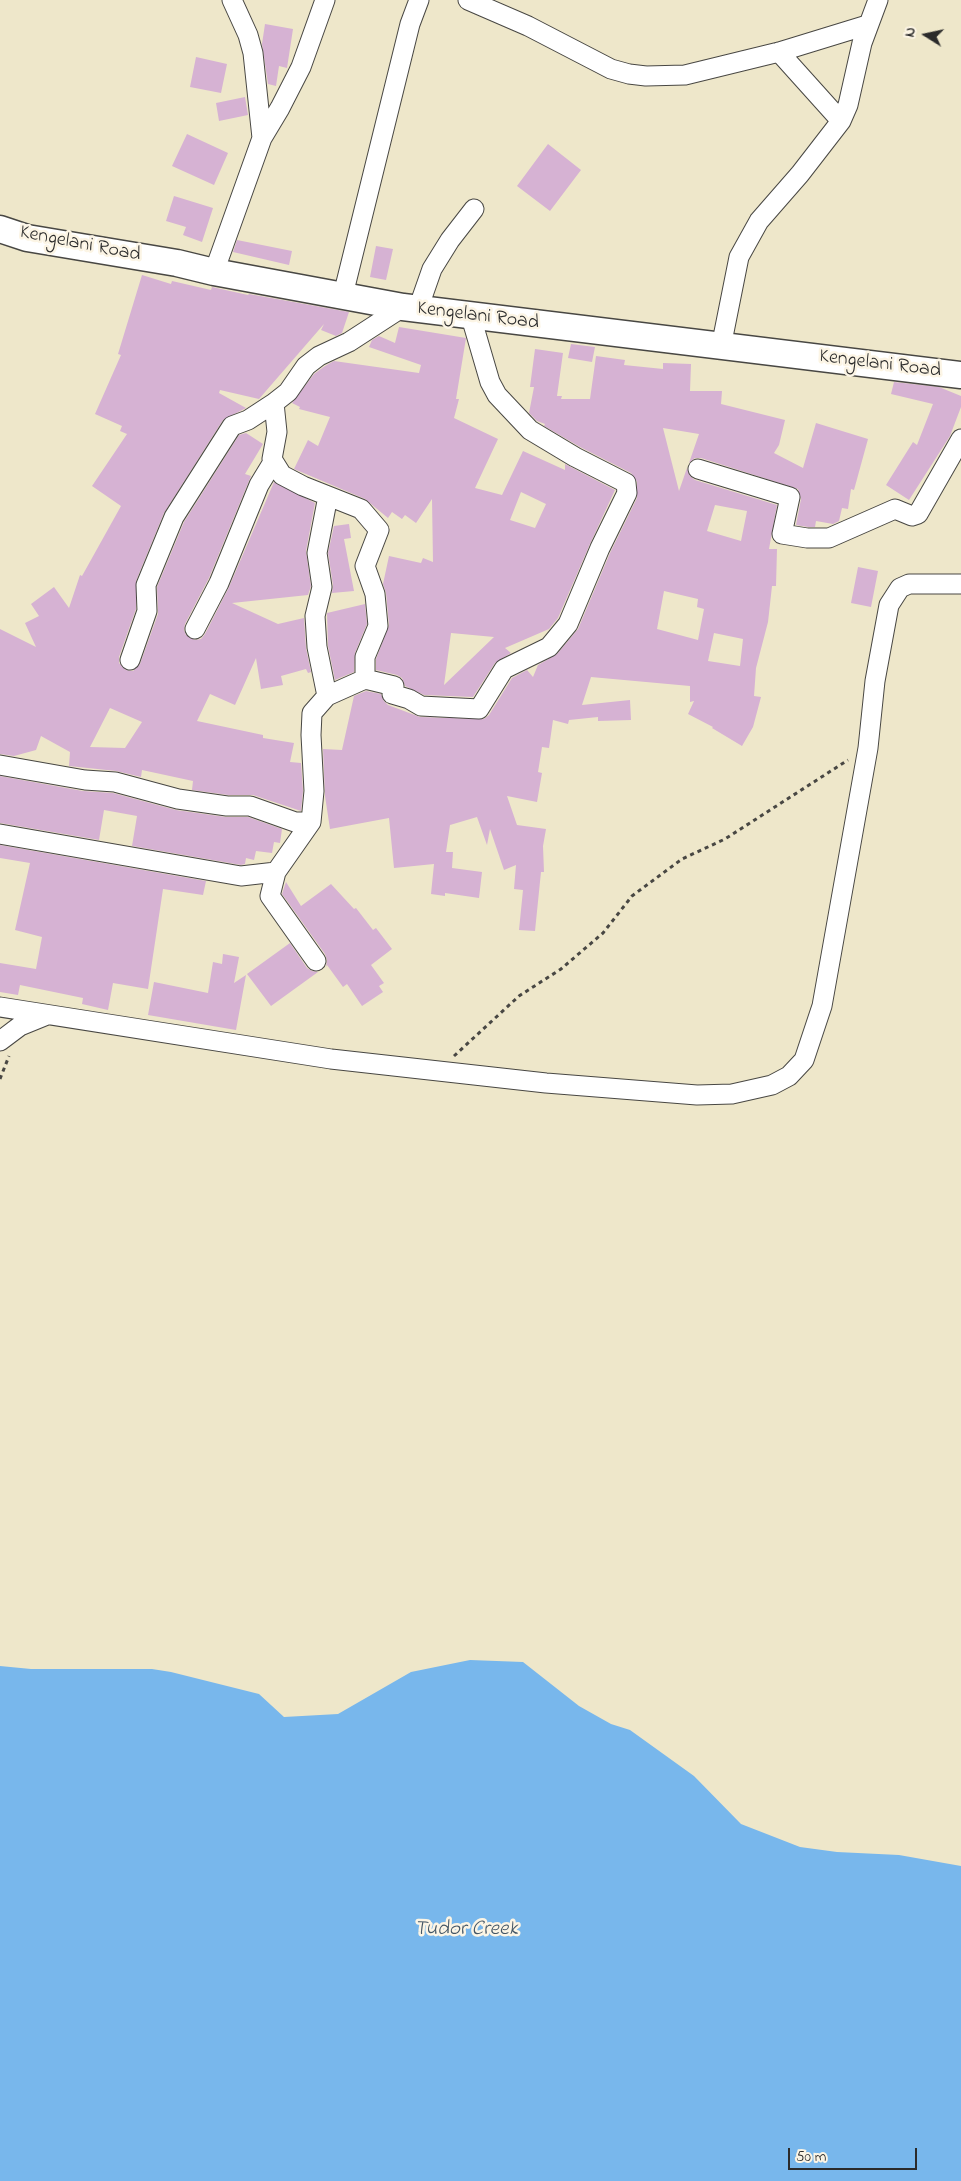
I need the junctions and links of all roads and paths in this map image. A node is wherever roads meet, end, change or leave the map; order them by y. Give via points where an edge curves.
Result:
1 (232, 0) edge
2 (325, 0) edge
3 (419, 0) edge
4 (468, 0) edge
5 (878, 0) edge
6 (868, 25) junction
7 (779, 52) junction
8 (841, 121) junction
9 (262, 138) junction
10 (474, 209) dead end
11 (0, 229) edge
12 (214, 272) junction
13 (343, 294) junction
14 (411, 308) junction
15 (471, 316) junction
16 (721, 347) junction
17 (961, 375) edge
18 (274, 403) junction
19 (961, 440) edge
20 (273, 462) junction
21 (698, 469) dead end
22 (328, 496) junction
23 (961, 584) edge
24 (195, 629) dead end
25 (130, 660) dead end
26 (365, 679) junction
27 (327, 696) junction
28 (868, 748) junction
29 (0, 765) edge
30 (311, 822) junction
31 (0, 834) edge
32 (276, 872) junction
33 (316, 961) dead end
34 (0, 1007) edge
35 (50, 1014) junction
36 (0, 1041) edge
37 (439, 1071) junction

1 - 9 street via 253,53
2 - 9 street via 300,67
3 - 13 street via 410,24
4 - 7 street via 528,26 590,60 629,74 685,75
5 - 6 street
6 - 7 street
6 - 8 street
7 - 8 street
8 - 16 street via 759,221 746,244 735,269
9 - 12 street
10 - 14 street via 450,240
11 - 12 main road, Kengelani Road via 27,238
12 - 13 main road, Kengelani Road
13 - 14 main road, Kengelani Road
14 - 15 main road, Kengelani Road
14 - 18 street via 319,356 306,366 288,392
15 - 16 main road, Kengelani Road
15 - 26 street via 490,382 497,395 530,430 626,483 627,493 568,624 550,647 504,670 479,709 420,706 392,694 394,686
16 - 17 main road, Kengelani Road
18 - 20 street via 277,432
18 - 25 street via 232,426 174,517 146,585 147,611
19 - 21 street via 918,514 912,516 895,509 829,538 782,534 790,496
20 - 22 street via 285,477
20 - 24 street via 259,485 219,583
22 - 26 street via 362,508 379,530 366,566 375,594 378,626 365,657
22 - 27 street via 317,553 322,587 315,616 317,647
23 - 28 street via 909,584 900,588 891,600 875,681
26 - 27 street
27 - 30 street via 312,713 314,791
28 - 37 path via 732,834 682,859 632,896 603,933 561,969 519,996
28 - 37 street via 822,1006 804,1060 789,1076 772,1085 732,1094 697,1096
29 - 30 street via 115,782 178,799 250,806 295,822
30 - 32 street
31 - 32 street via 241,876
32 - 33 street via 270,896
34 - 35 street
35 - 36 street via 20,1026
35 - 37 street via 255,1048

